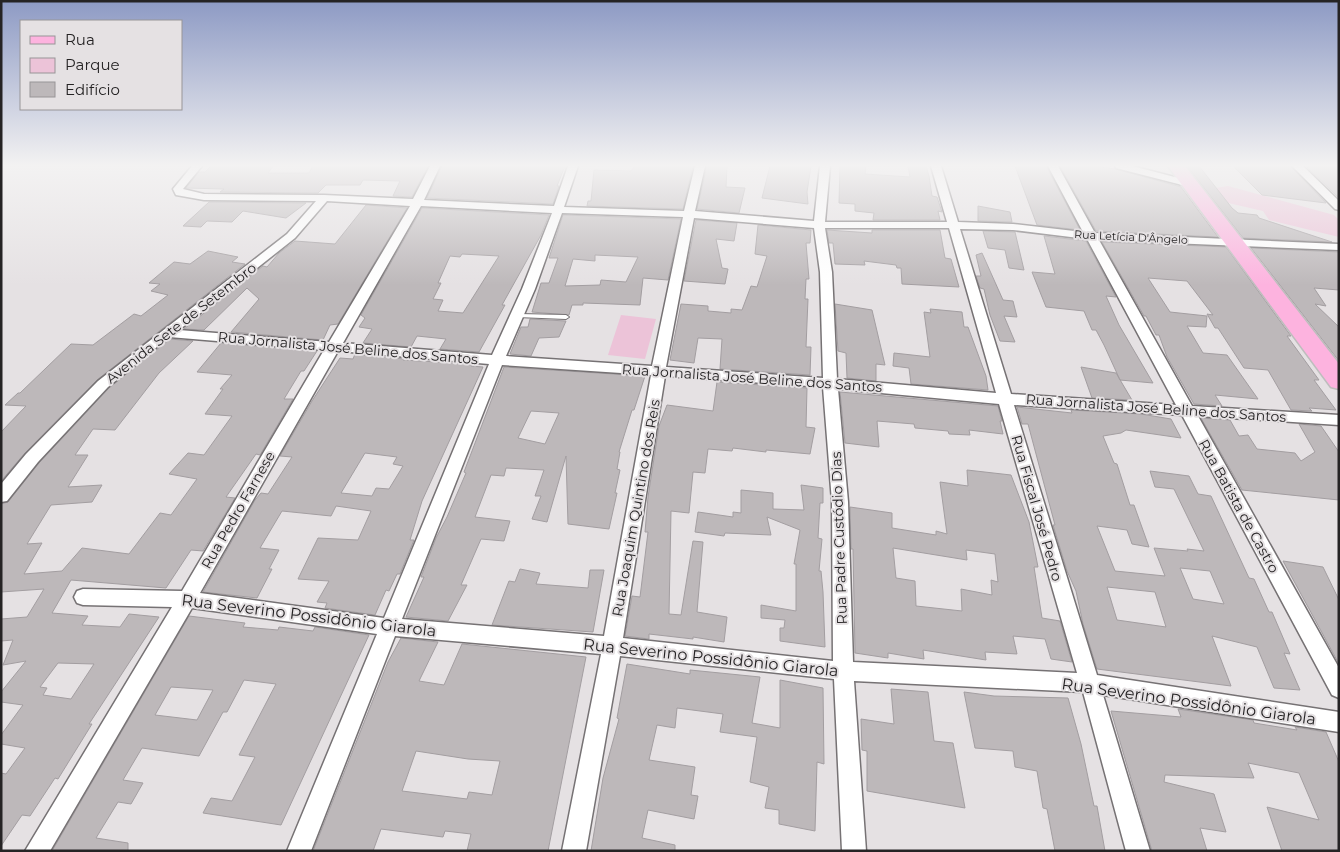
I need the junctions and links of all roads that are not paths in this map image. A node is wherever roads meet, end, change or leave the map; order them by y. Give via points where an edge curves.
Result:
1 (317, 206) edge
2 (414, 206) edge
3 (472, 206) edge
4 (560, 206) edge
5 (690, 206) edge
6 (821, 206) edge
7 (947, 206) edge
8 (1075, 206) edge
9 (1206, 206) edge
10 (559, 210) junction
11 (688, 214) junction
12 (819, 225) junction
13 (952, 225) junction
14 (1092, 236) junction
15 (1234, 243) junction
16 (1339, 248) edge
17 (519, 316) junction
18 (566, 317) dead end
19 (166, 333) junction
20 (334, 346) junction
21 (497, 360) junction
22 (659, 370) junction
23 (1339, 381) edge
24 (830, 382) junction
25 (1005, 399) junction
26 (1186, 410) junction
27 (1339, 420) edge
28 (1, 496) edge
29 (83, 597) dead end
30 (187, 599) junction
31 (390, 627) junction
32 (612, 646) junction
33 (843, 671) junction
34 (1090, 684) junction
35 (1339, 688) edge
36 (1339, 722) edge
37 (37, 851) edge
38 (299, 851) edge
39 (574, 851) edge
40 (854, 851) edge
41 (1138, 851) edge

1 - 19 street, Avenida Sete de Setembro via 290,236 263,259
2 - 20 street, Rua Pedro Farnese
3 - 10 street, Rua Letícia D'Ângelo
4 - 10 street
5 - 11 street, Rua Joaquim Quintino dos Reis
6 - 12 street, Rua Padre Custódio Dias
7 - 13 street, Rua Fiscal José Pedro
8 - 14 street, Rua Batista de Castro
9 - 15 main road
10 - 11 street, Rua Letícia D'Ângelo
10 - 17 street
11 - 12 street, Rua Letícia D'Ângelo
11 - 22 street, Rua Joaquim Quintino dos Reis
12 - 13 street, Rua Letícia D'Ângelo
12 - 24 street, Rua Padre Custódio Dias via 826,272
13 - 14 street, Rua Letícia D'Ângelo
13 - 25 street, Rua Fiscal José Pedro
14 - 15 street, Rua Letícia D'Ângelo
14 - 26 street, Rua Batista de Castro
15 - 16 street, Rua Letícia D'Ângelo
15 - 23 main road
17 - 18 lane
17 - 21 street
19 - 20 street, Rua Jornalista José Beline dos Santos
19 - 28 street, Avenida Sete de Setembro via 96,391 32,458
20 - 21 street, Rua Jornalista José Beline dos Santos
20 - 30 street, Rua Pedro Farnese
21 - 22 street, Rua Jornalista José Beline dos Santos
21 - 31 street
22 - 24 street, Rua Jornalista José Beline dos Santos
22 - 32 street, Rua Joaquim Quintino dos Reis
24 - 25 street, Rua Jornalista José Beline dos Santos
24 - 33 street, Rua Padre Custódio Dias via 840,502
25 - 26 street, Rua Jornalista José Beline dos Santos
25 - 34 street, Rua Fiscal José Pedro
26 - 27 street, Rua Jornalista José Beline dos Santos
26 - 35 street, Rua Batista de Castro
29 - 30 street, Rua Severino Possidônio Giarola
30 - 31 street, Rua Severino Possidônio Giarola
30 - 37 street, Rua Pedro Farnese
31 - 32 street, Rua Severino Possidônio Giarola
31 - 38 street
32 - 33 street, Rua Severino Possidônio Giarola
32 - 39 street, Rua Joaquim Quintino dos Reis
33 - 34 street, Rua Severino Possidônio Giarola
33 - 40 street, Rua Padre Custódio Dias
34 - 36 street, Rua Severino Possidônio Giarola
34 - 41 street, Rua Fiscal José Pedro

